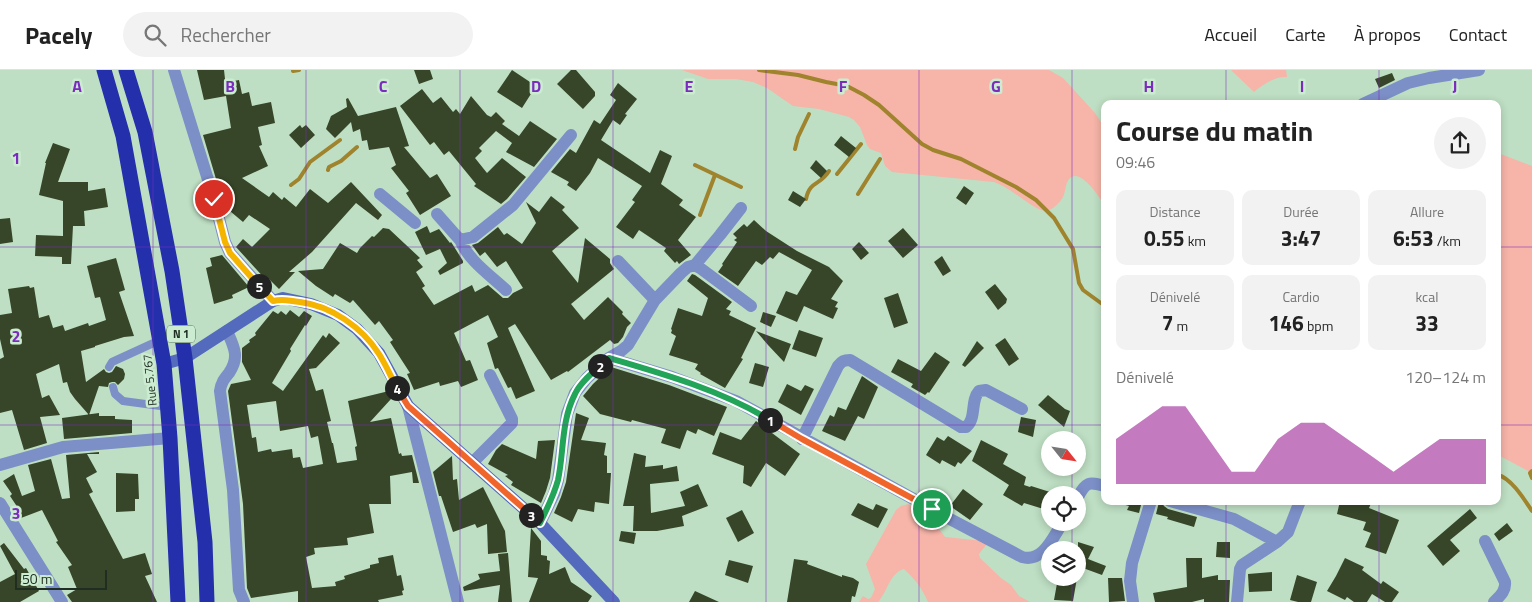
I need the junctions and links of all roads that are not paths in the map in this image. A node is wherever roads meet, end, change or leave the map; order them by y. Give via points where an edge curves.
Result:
1 (104, 70) edge
2 (126, 70) edge
3 (174, 70) edge
4 (1479, 70) edge
5 (1372, 100) edge
6 (571, 135) dead end
7 (380, 194) dead end
8 (741, 208) dead end
9 (437, 214) dead end
10 (415, 223) dead end
11 (460, 240) junction
12 (618, 261) dead end
13 (695, 265) junction
14 (506, 290) dead end
15 (655, 300) junction
16 (273, 301) junction
17 (751, 306) dead end
18 (227, 331) junction
19 (160, 340) junction
20 (185, 358) junction
21 (609, 358) junction
22 (164, 364) junction
23 (109, 367) dead end
24 (490, 374) dead end
25 (113, 387) dead end
26 (408, 406) junction
27 (168, 407) junction
28 (1022, 409) dead end
29 (170, 438) junction
30 (802, 439) junction
31 (472, 463) junction
32 (0, 465) edge
33 (1086, 486) edge
34 (1101, 486) edge
35 (0, 502) edge
36 (1150, 505) edge
37 (1184, 505) edge
38 (1298, 505) edge
39 (540, 523) junction
40 (1057, 531) edge
41 (1485, 541) dead end
42 (1277, 542) junction
43 (62, 602) edge
44 (178, 602) edge
45 (206, 602) edge
46 (244, 602) edge
47 (458, 602) edge
48 (614, 602) edge
49 (1133, 602) edge
50 (1237, 602) edge
51 (1494, 602) edge

1 - 19 highway, Rue 5.767 via 122,136
2 - 20 highway, N 1 via 145,132
3 - 16 street via 225,242 230,253
4 - 5 street via 1408,83
6 - 11 street via 513,205 473,237
7 - 10 street
8 - 13 street
9 - 11 street
11 - 14 street via 464,250
12 - 15 street
13 - 15 street via 688,266
13 - 17 street
15 - 21 street via 628,344
16 - 18 main road
16 - 26 main road via 283,298 311,304 338,315 357,329 379,353
18 - 20 main road
18 - 46 street via 236,357 220,391 233,490 239,590
19 - 22 highway, Rue 5.767
19 - 23 lane via 112,362
20 - 22 main road
20 - 45 highway, N 1 via 205,542
21 - 30 street via 736,401
21 - 39 street via 575,393 567,414 558,480
22 - 27 highway, Rue 5.767
24 - 31 street via 512,423
25 - 27 lane via 123,401
26 - 31 main road
26 - 47 street
27 - 29 highway, Rue 5.767
28 - 30 street via 986,390 979,391 974,398 971,421 966,427 961,427 846,360 838,366
29 - 32 street via 63,447
29 - 44 highway, Rue 5.767
30 - 40 street via 1022,557 1039,556
31 - 39 main road
33 - 34 street
35 - 43 street
36 - 49 street via 1132,563
37 - 42 street via 1234,519
38 - 42 street via 1288,532
39 - 48 main road
41 - 51 street via 1506,587
42 - 50 street via 1242,565

